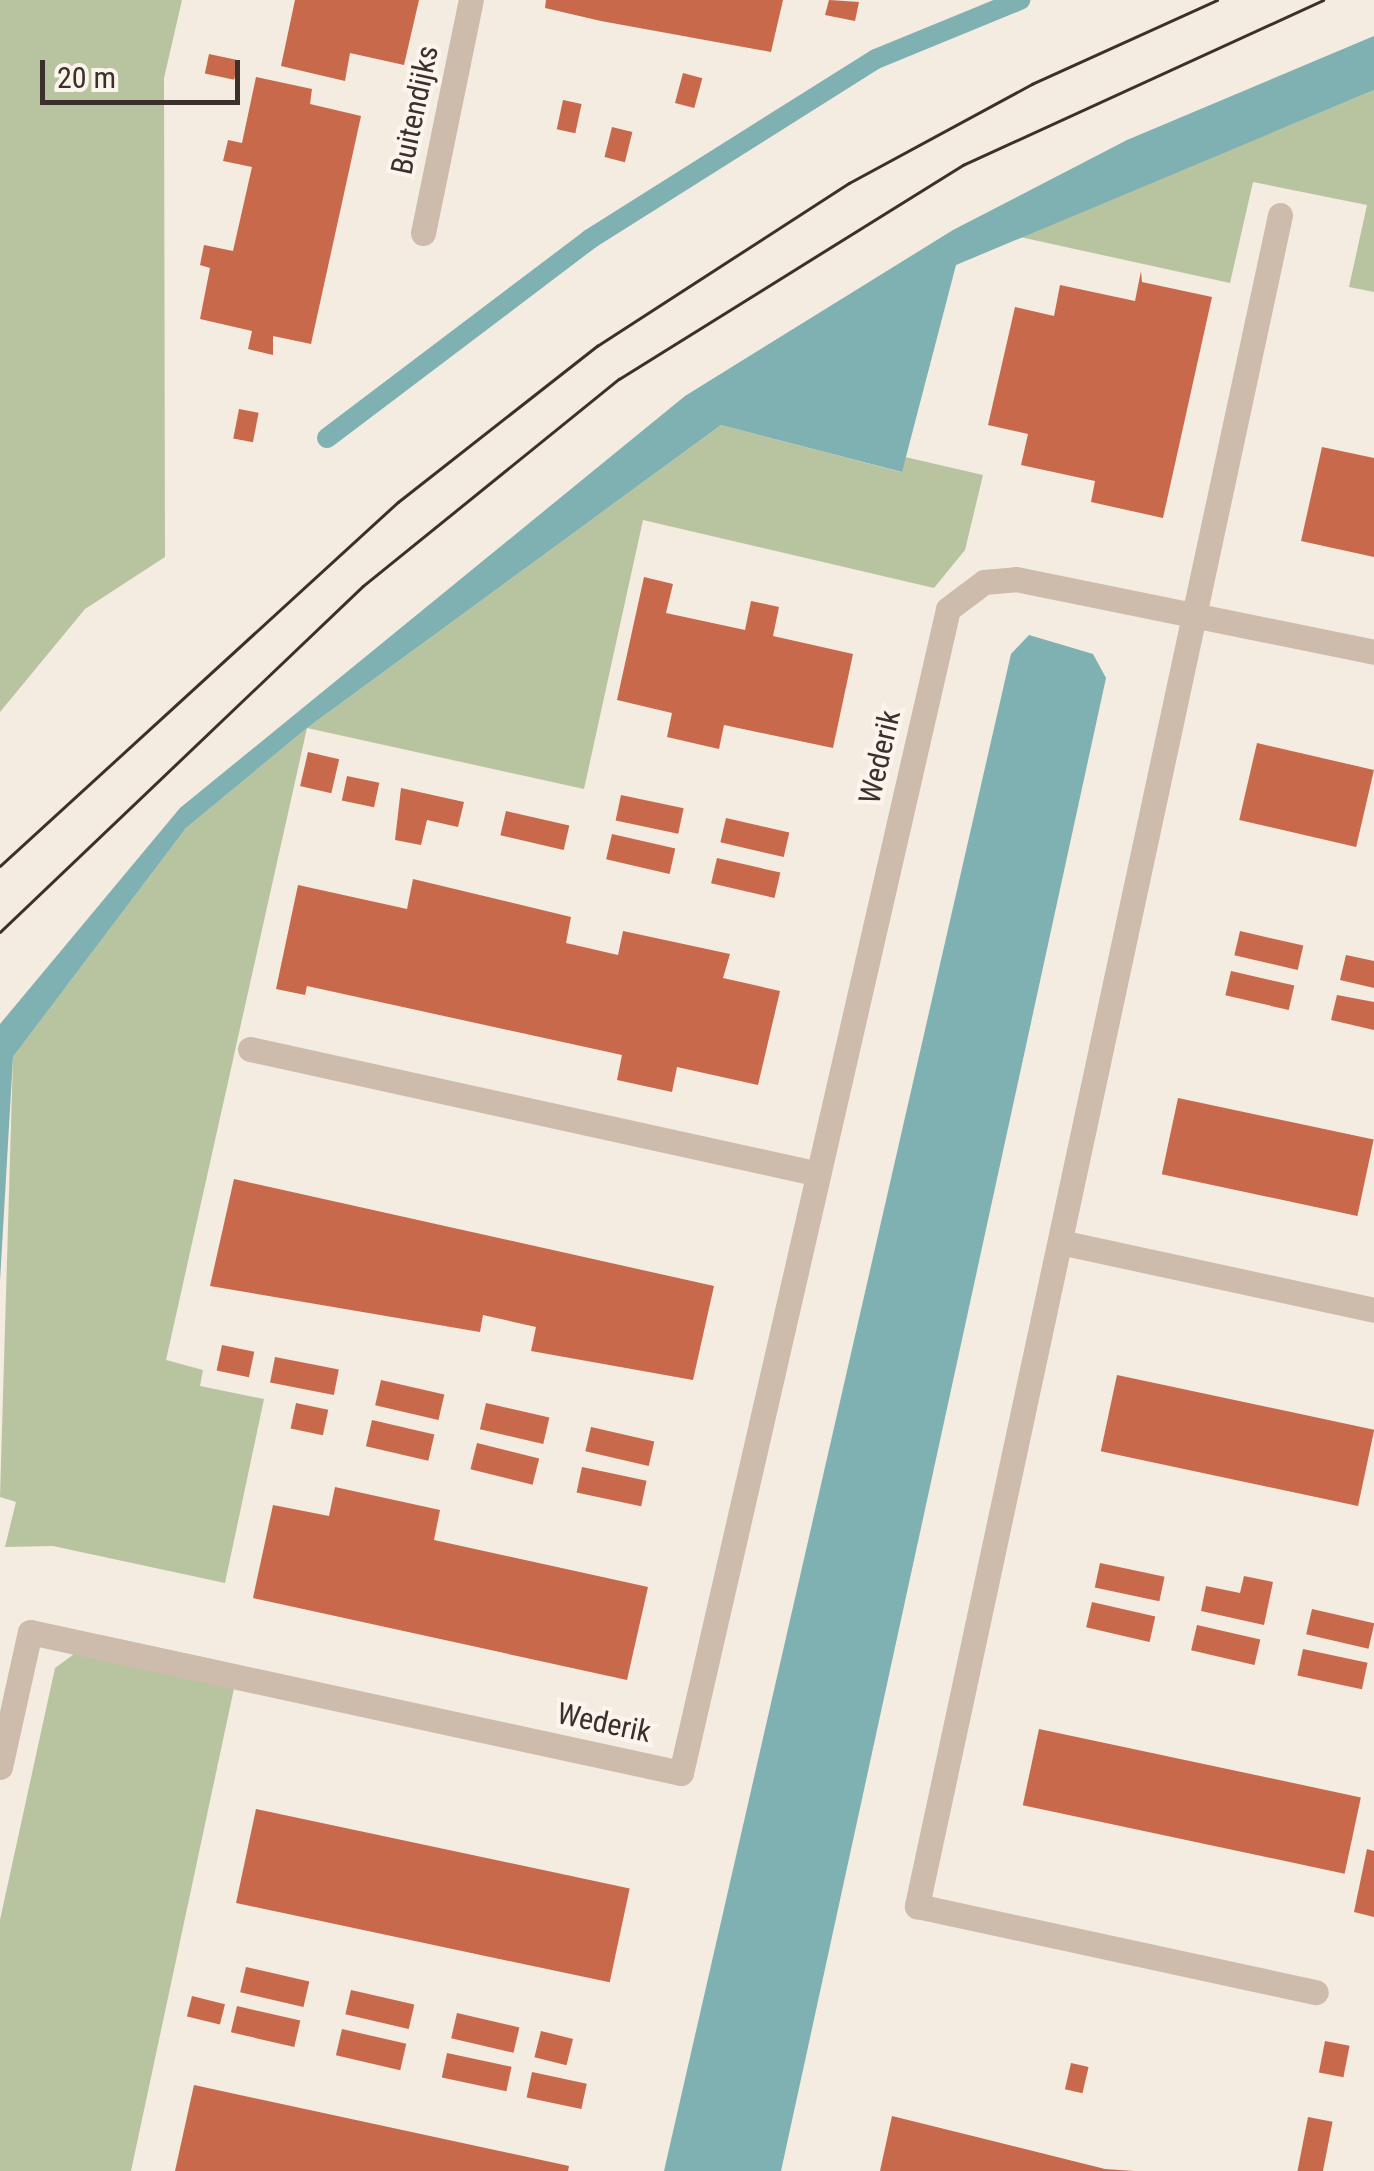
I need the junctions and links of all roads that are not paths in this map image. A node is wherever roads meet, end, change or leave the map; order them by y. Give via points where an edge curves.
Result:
1 (471, 0) edge
2 (1280, 216) dead end
3 (423, 234) dead end
4 (1196, 612) junction
5 (1374, 652) edge
6 (250, 1049) dead end
7 (815, 1173) junction
8 (1060, 1242) junction
9 (1374, 1310) edge
10 (0, 1767) edge
11 (1316, 1992) dead end

1 - 3 street, Buitendijks
2 - 4 street
4 - 5 street, Wederik
4 - 7 street, Wederik via 1016,579 984,582 948,609
4 - 8 street
6 - 7 street
7 - 10 street, Wederik via 680,1773 30,1632
8 - 9 street
8 - 11 street via 917,1906

